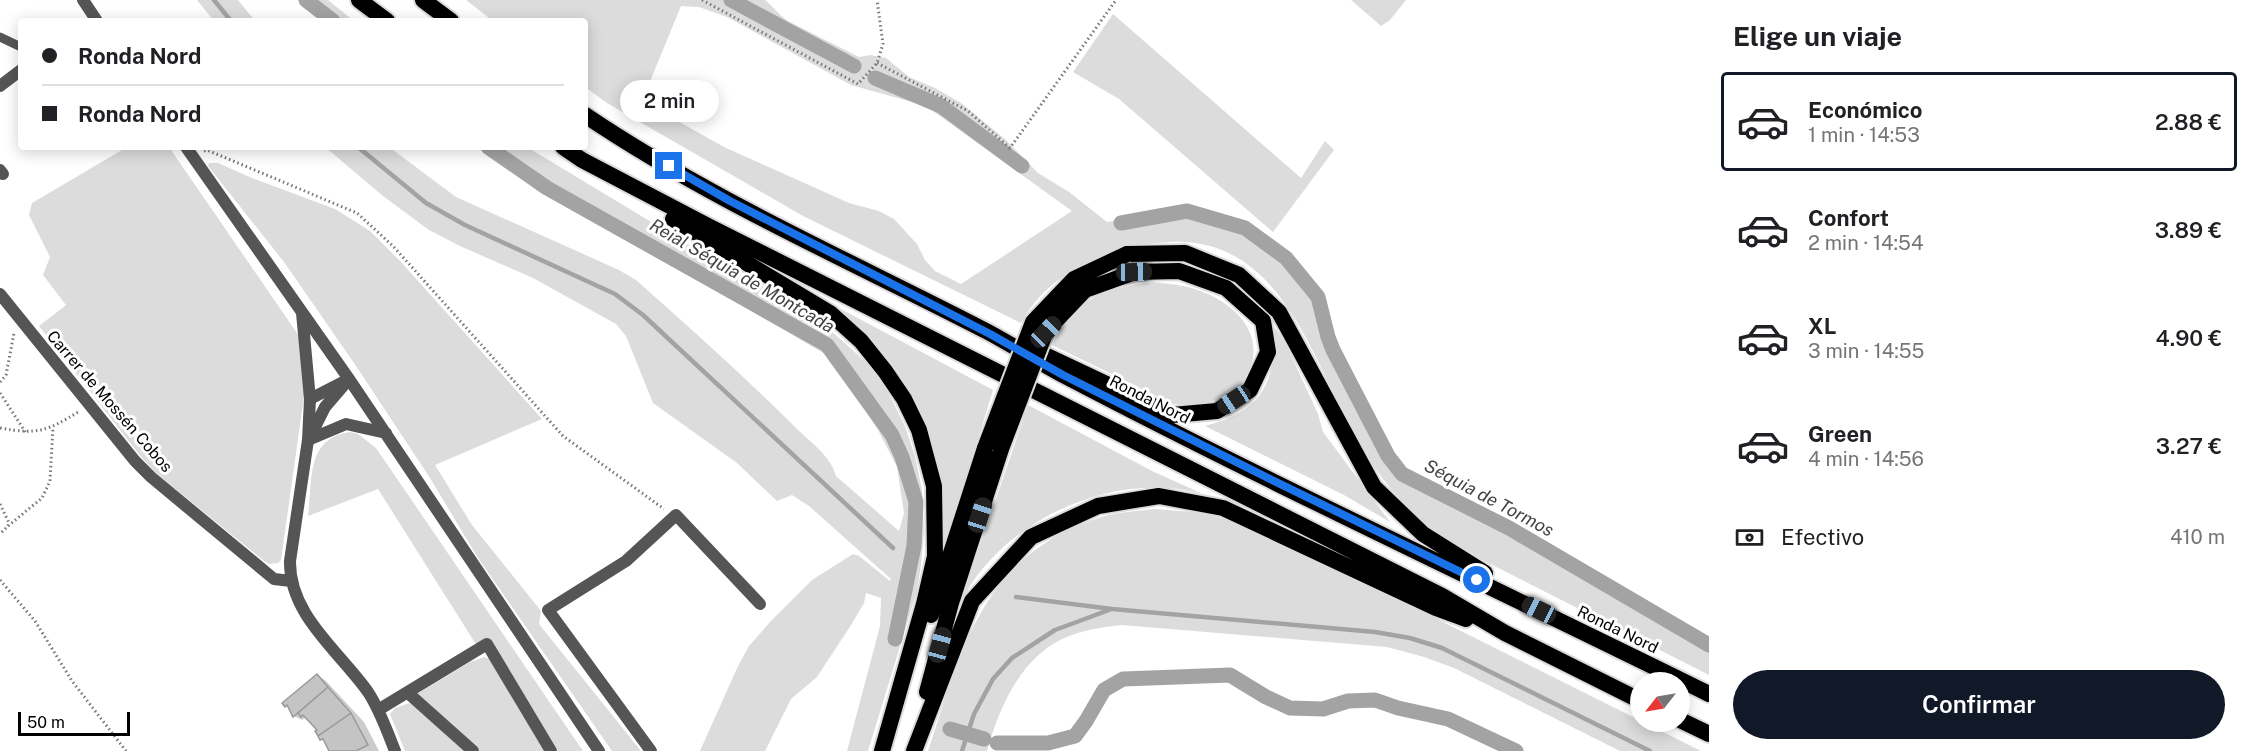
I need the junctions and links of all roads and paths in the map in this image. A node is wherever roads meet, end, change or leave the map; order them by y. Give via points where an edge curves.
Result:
1 (83, 0) edge
2 (359, 0) edge
3 (423, 0) edge
4 (702, 0) edge
5 (877, 0) edge
6 (1116, 0) edge
7 (94, 18) edge
8 (383, 18) edge
9 (447, 18) edge
10 (0, 37) edge
11 (18, 46) edge
12 (877, 63) junction
13 (18, 72) edge
14 (0, 86) edge
15 (588, 117) edge
16 (567, 150) edge
17 (189, 151) edge
18 (582, 160) junction
19 (0, 294) edge
20 (302, 312) junction
21 (20, 319) junction
22 (990, 334) junction
23 (350, 379) junction
24 (0, 382) edge
25 (1, 396) edge
26 (310, 399) junction
27 (91, 405) junction
28 (54, 427) junction
29 (0, 428) edge
30 (26, 433) junction
31 (386, 433) junction
32 (308, 440) junction
33 (993, 449) junction
34 (0, 504) edge
35 (676, 515) junction
36 (8, 526) junction
37 (0, 534) edge
38 (0, 580) edge
39 (291, 581) junction
40 (760, 604) dead end
41 (1581, 630) junction
42 (1506, 633) junction
43 (408, 693) junction
44 (1709, 694) edge
45 (1630, 695) edge
46 (378, 710) junction
47 (1690, 725) edge
48 (1709, 734) edge
49 (126, 751) edge
50 (395, 751) edge
51 (473, 751) edge
52 (552, 751) edge
53 (599, 751) edge
54 (651, 751) edge
55 (882, 751) edge
56 (912, 751) edge

1 - 7 street
2 - 8 highway
3 - 9 highway
4 - 12 path via 858,84
5 - 12 path via 883,44
6 - 12 path via 1010,148 969,111
10 - 11 street
13 - 14 street
15 - 22 highway, Ronda Nord via 730,201
16 - 18 highway
17 - 20 street
17 - 35 path via 207,150 357,213 393,246 563,436
18 - 42 highway via 1442,596
18 - 55 highway via 830,312 861,341 904,399 919,429 934,486 935,556
19 - 21 street, Carrer de Mossén Cobos
20 - 23 street
20 - 26 street
21 - 24 path via 15,324 6,375
21 - 27 street, Carrer de Mossén Cobos
22 - 33 highway, bridge via 1069,365 1172,415 1217,411 1250,390 1268,352 1263,321 1226,288 1179,271 1134,272 1085,291 1046,332
22 - 41 highway, Ronda Nord via 1208,448
23 - 26 street
23 - 31 street
23 - 32 street via 325,407
25 - 30 path
26 - 32 street
27 - 28 path
27 - 39 street, Carrer de Mossén Cobos via 151,477 274,579
28 - 30 path
28 - 36 path via 50,481 42,498
29 - 30 path
31 - 32 street via 346,424
31 - 53 street
32 - 39 street via 290,561
33 - 41 highway, bridge via 1033,322 1074,279 1127,254 1185,253 1239,275 1279,312 1374,487 1423,534
33 - 55 highway
33 - 56 highway
34 - 36 path
35 - 40 street
35 - 54 street via 626,561 548,610
36 - 37 path
38 - 49 path via 35,621 72,681
39 - 46 street via 306,615
41 - 44 highway, Ronda Nord
42 - 45 highway
42 - 56 highway via 1436,608 1224,508 1159,496 1098,506 1031,537 972,602
43 - 46 street
43 - 51 street
43 - 52 street via 487,644
46 - 50 street
47 - 48 highway

